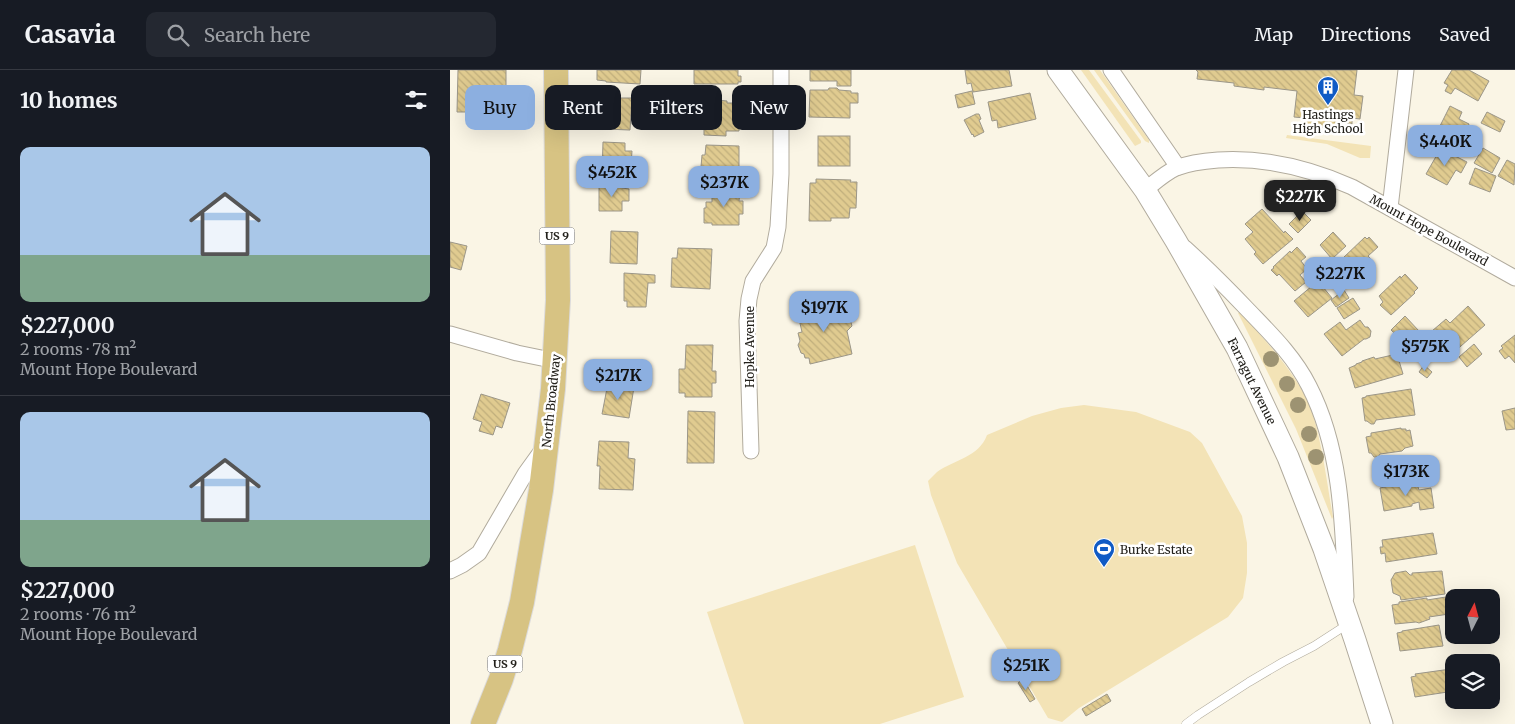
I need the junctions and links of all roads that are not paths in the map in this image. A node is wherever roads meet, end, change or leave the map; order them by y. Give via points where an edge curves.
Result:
1 (556, 70) edge
2 (781, 70) edge
3 (1058, 70) edge
4 (1111, 70) edge
5 (1406, 70) edge
6 (1178, 167) junction
7 (1144, 190) junction
8 (1390, 208) junction
9 (1176, 240) junction
10 (1515, 278) edge
11 (450, 334) edge
12 (556, 361) junction
13 (547, 444) junction
14 (751, 451) dead end
15 (450, 571) edge
16 (1348, 619) junction
17 (483, 724) edge
18 (1186, 724) edge
19 (1382, 724) edge

1 - 12 main road, North Broadway / US 9
2 - 14 street, Hopke Avenue via 778,227 774,248 753,281 747,321
3 - 7 main road, Farragut Avenue
4 - 6 street
5 - 8 street
6 - 7 street, Mount Hope Boulevard
6 - 8 street, Mount Hope Boulevard via 1241,159 1286,164 1329,177
7 - 9 main road, Farragut Avenue
8 - 10 street, Mount Hope Boulevard
9 - 16 main road, Farragut Avenue via 1237,348 1288,457
9 - 16 street via 1290,356 1320,409 1334,460 1343,527
11 - 12 street
12 - 13 main road, North Broadway / US 9
13 - 15 street via 479,552
13 - 17 main road, North Broadway / US 9 via 516,626 501,679
16 - 18 lane via 1314,646 1249,682
16 - 19 main road, Farragut Avenue

